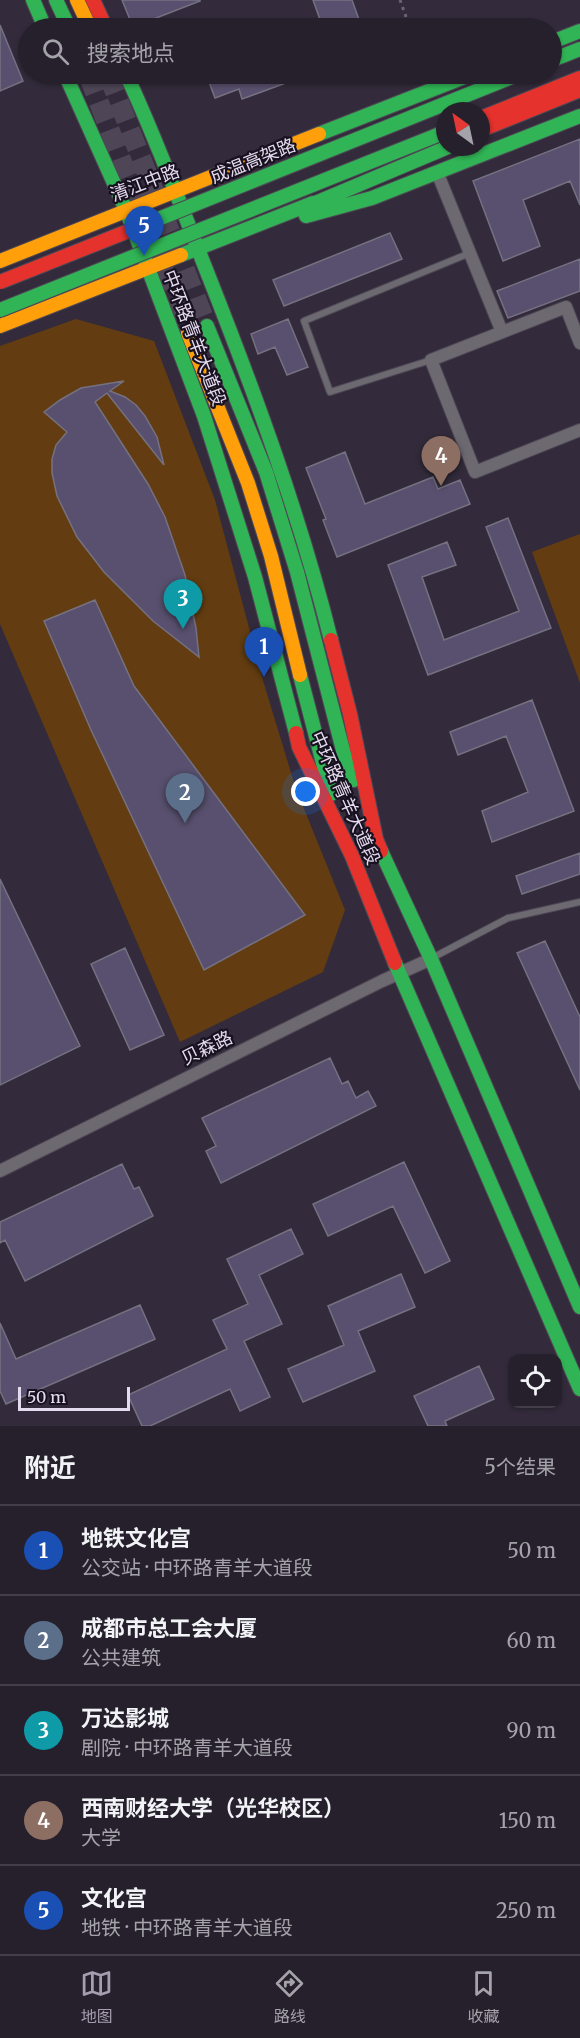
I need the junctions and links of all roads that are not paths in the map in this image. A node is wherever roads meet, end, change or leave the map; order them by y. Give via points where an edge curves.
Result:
1 (33, 0) edge
2 (56, 0) edge
3 (77, 0) edge
4 (93, 0) edge
5 (41, 18) edge
6 (64, 18) edge
7 (85, 18) edge
8 (101, 18) edge
9 (580, 31) edge
10 (562, 38) edge
11 (580, 49) edge
12 (562, 56) edge
13 (580, 78) edge
14 (69, 84) edge
15 (131, 84) edge
16 (447, 84) edge
17 (494, 84) edge
18 (580, 92) edge
19 (490, 114) edge
20 (580, 116) edge
21 (490, 127) edge
22 (490, 128) edge
23 (436, 136) edge
24 (436, 147) edge
25 (436, 152) edge
26 (437, 172) junction
27 (174, 191) junction
28 (301, 208) junction
29 (126, 210) junction
30 (226, 238) junction
31 (196, 249) junction
32 (471, 253) junction
33 (0, 261) edge
34 (147, 268) junction
35 (0, 282) edge
36 (0, 310) edge
37 (0, 326) edge
38 (207, 326) tunnel mouth
39 (502, 332) junction
40 (188, 333) tunnel mouth
41 (580, 342) edge
42 (431, 360) junction
43 (580, 430) edge
44 (376, 839) junction
45 (352, 856) junction
46 (580, 902) edge
47 (431, 959) junction
48 (399, 974) junction
49 (0, 1171) edge
50 (580, 1307) edge
51 (580, 1389) edge

1 - 5 main road
2 - 6 main road
3 - 7 main road
4 - 8 main road
9 - 10 main road
11 - 12 main road
13 - 19 main road
14 - 29 main road, 中环路青羊大道段
15 - 27 main road, 中环路青羊大道段
16 - 27 main road, 清江中路
17 - 35 main road, 成温高架路, bridge
18 - 21 main road
18 - 22 main road
20 - 26 main road
23 - 36 main road, bridge
24 - 28 main road
25 - 28 main road
26 - 30 main road via 372,198
26 - 32 street
27 - 29 main road, 清江中路
27 - 31 main road, 中环路青羊大道段
28 - 30 main road
29 - 33 main road, 清江中路
29 - 34 main road, 中环路青羊大道段
30 - 31 main road
31 - 34 main road
31 - 44 main road, 中环路青羊大道段 via 260,407 300,530 350,714
32 - 39 street
32 - 42 lane via 304,321 330,392
34 - 37 main road
34 - 45 main road, 中环路青羊大道段 via 204,416 236,513 299,747
38 - 44 main road via 266,472 297,572 344,754
39 - 41 street via 566,307
39 - 42 street
40 - 45 main road via 248,483 271,556 334,805
42 - 43 street via 475,472
44 - 47 main road, 中环路青羊大道段
45 - 48 main road, 中环路青羊大道段
46 - 47 lane via 508,918
47 - 48 street, 贝森路
47 - 50 main road, 中环路青羊大道段
48 - 49 street, 贝森路
48 - 51 main road, 中环路青羊大道段

